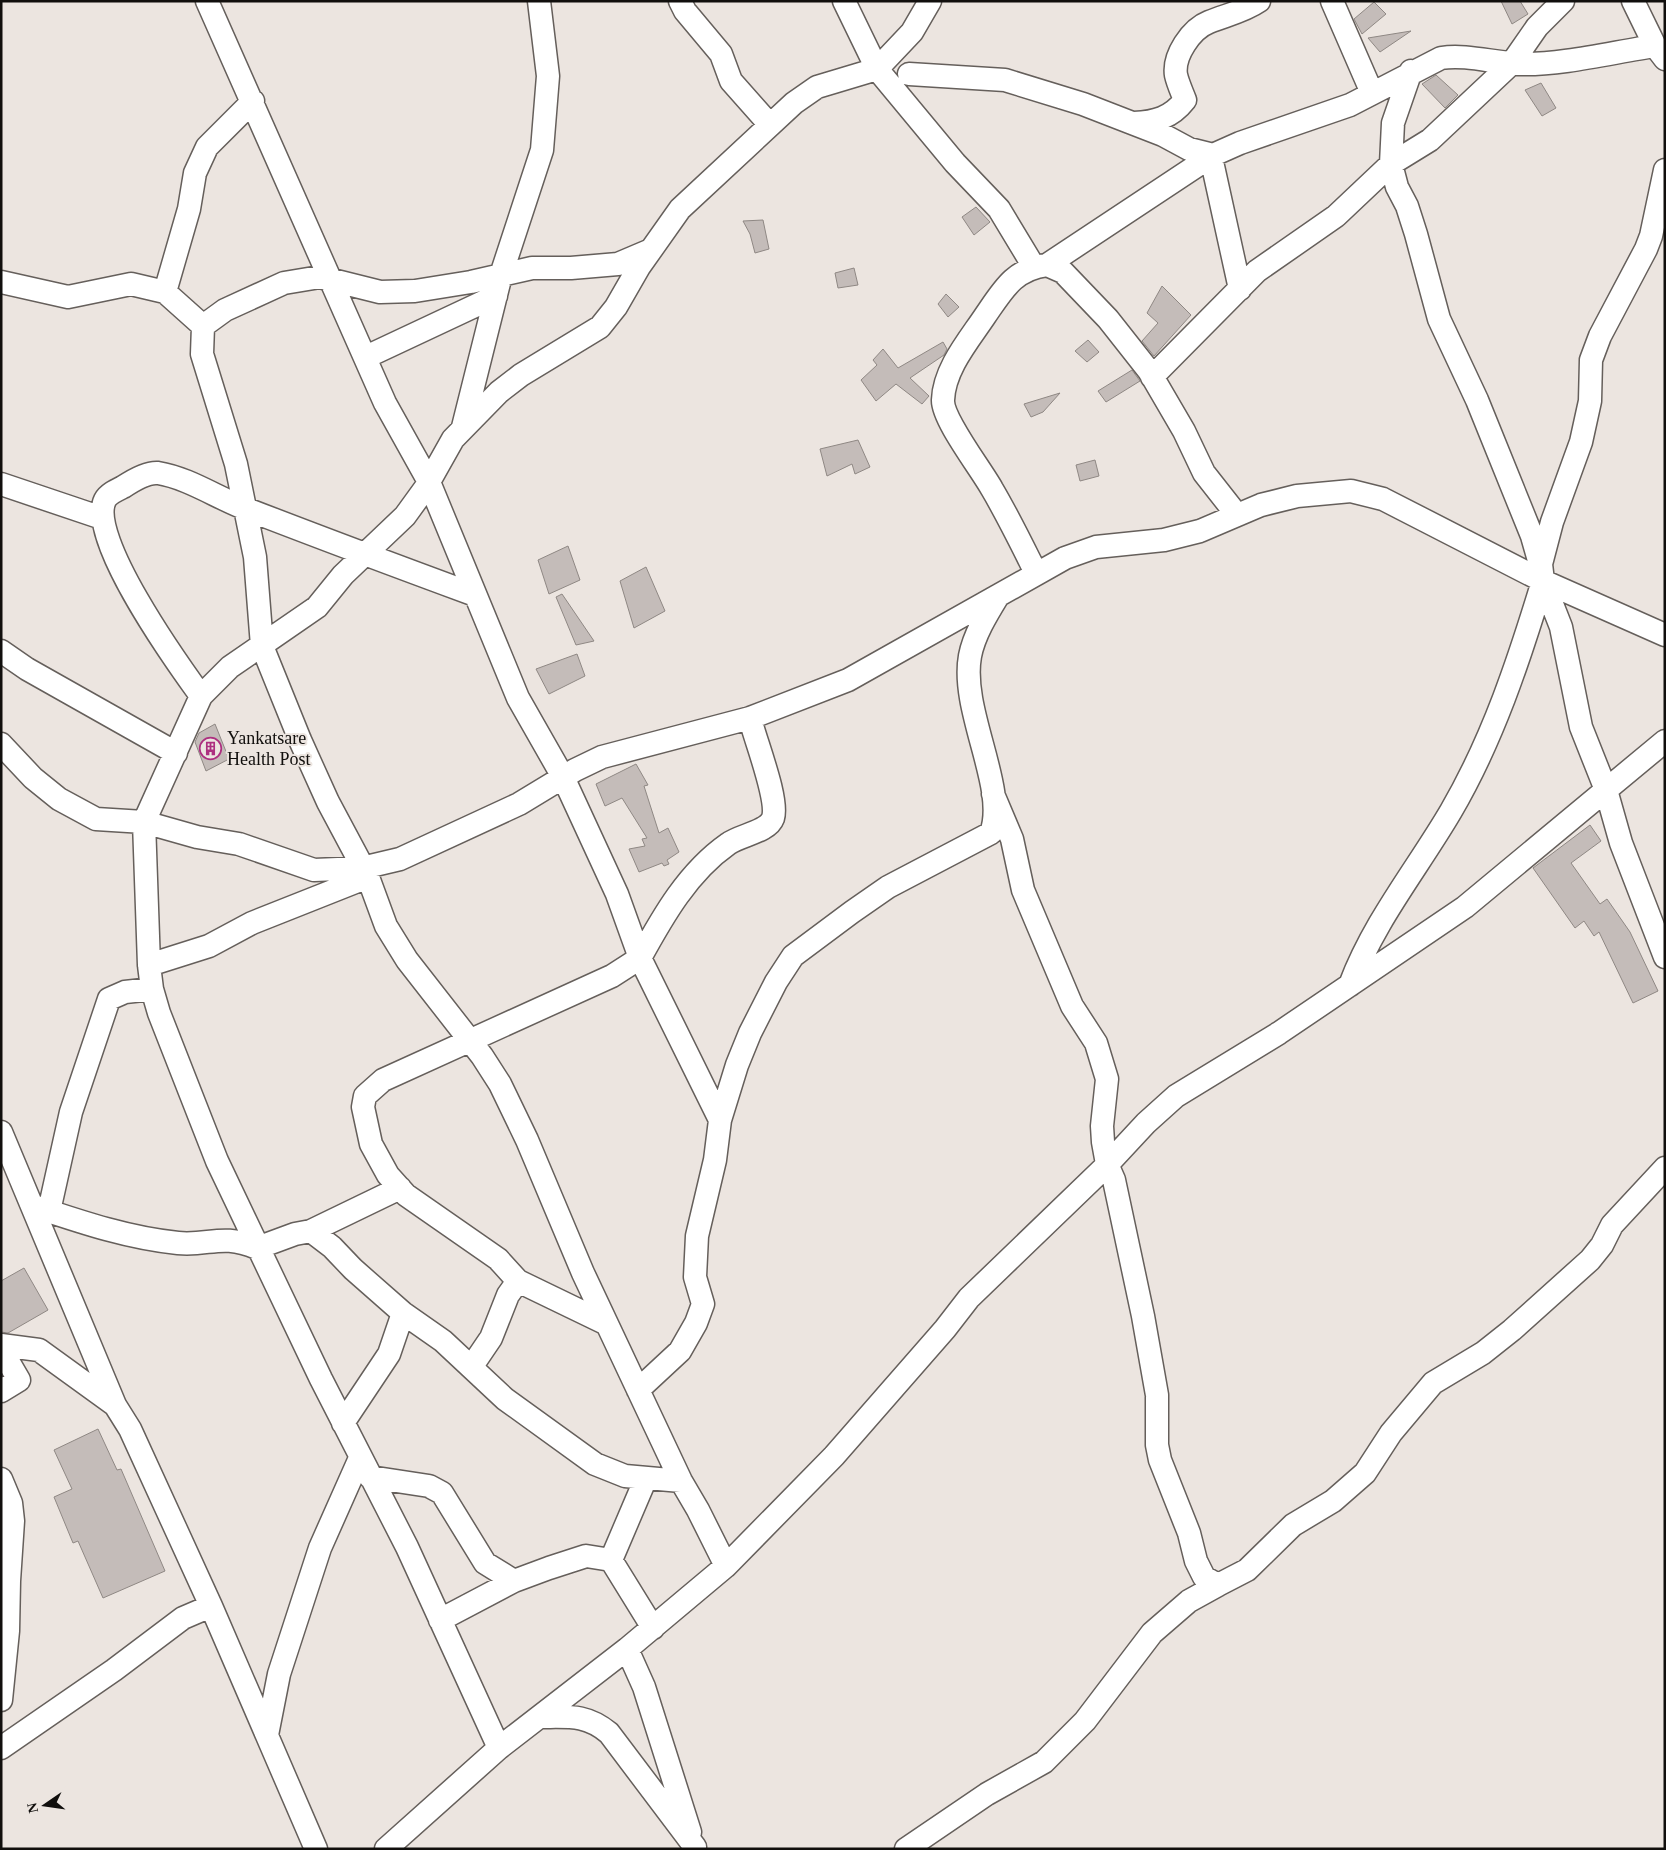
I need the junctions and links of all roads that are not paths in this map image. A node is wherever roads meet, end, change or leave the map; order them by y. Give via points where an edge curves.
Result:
1 (208, 1) edge
2 (539, 1) edge
3 (680, 1) edge
4 (844, 1) edge
5 (930, 1) edge
6 (1259, 1) edge
7 (1332, 1) edge
8 (1563, 1) edge
9 (1633, 1) edge
10 (912, 32) junction
11 (1658, 39) edge
12 (1512, 63) junction
13 (877, 69) junction
14 (1411, 71) junction
15 (909, 74) junction
16 (1372, 93) junction
17 (253, 101) junction
18 (904, 102) junction
19 (1134, 123) junction
20 (770, 125) junction
21 (1212, 156) junction
22 (1391, 164) junction
23 (1665, 170) edge
24 (651, 250) junction
25 (1040, 266) junction
26 (333, 280) junction
27 (1, 282) edge
28 (499, 286) junction
29 (1240, 289) junction
30 (165, 292) junction
31 (203, 326) junction
32 (366, 357) junction
33 (1152, 377) junction
34 (463, 428) junction
35 (429, 482) junction
36 (1, 484) edge
37 (246, 509) junction
38 (1237, 515) junction
39 (102, 518) junction
40 (365, 554) junction
41 (1036, 573) junction
42 (1542, 573) junction
43 (475, 595) junction
44 (998, 596) junction
45 (1665, 635) edge
46 (262, 646) junction
47 (1, 651) edge
48 (201, 696) junction
49 (750, 718) junction
50 (1665, 741) edge
51 (1, 744) edge
52 (176, 753) junction
53 (563, 777) junction
54 (1606, 790) junction
55 (993, 794) junction
56 (144, 822) junction
57 (365, 873) junction
58 (1665, 957) edge
59 (640, 958) junction
60 (149, 965) junction
61 (1350, 985) junction
62 (152, 989) junction
63 (469, 1042) junction
64 (720, 1120) junction
65 (1, 1132) edge
66 (1107, 1164) junction
67 (1665, 1168) edge
68 (400, 1188) junction
69 (41, 1209) junction
70 (311, 1231) junction
71 (257, 1248) junction
72 (518, 1281) junction
73 (404, 1312) junction
74 (607, 1324) junction
75 (1, 1345) edge
76 (1, 1349) edge
77 (472, 1366) junction
78 (638, 1390) junction
79 (1, 1391) edge
80 (115, 1405) junction
81 (343, 1423) junction
82 (365, 1467) junction
83 (646, 1478) junction
84 (1, 1479) edge
85 (681, 1481) junction
86 (611, 1560) junction
87 (726, 1566) junction
88 (514, 1581) junction
89 (1218, 1585) junction
90 (211, 1606) junction
91 (440, 1620) junction
92 (653, 1628) junction
93 (627, 1649) junction
94 (1, 1700) edge
95 (540, 1717) junction
96 (267, 1734) junction
97 (1, 1748) edge
98 (500, 1748) junction
99 (695, 1848) edge
100 (316, 1849) edge
101 (386, 1849) edge
102 (906, 1849) edge

1 - 17 street
2 - 28 street via 548,76 542,150
3 - 20 street via 721,54 731,80
4 - 13 street
5 - 10 street
6 - 19 street via 1246,10 1207,23 1184,43 1176,75 1185,100 1177,111 1156,122
7 - 16 street
8 - 12 street via 1538,26
9 - 11 street
10 - 13 street
10 - 15 street
11 - 12 street via 1576,58
12 - 14 street via 1456,56 1441,58
12 - 22 street via 1430,140
13 - 18 street
13 - 20 street via 817,87
14 - 16 street
14 - 22 street via 1393,123
15 - 18 street
15 - 19 street via 1005,80
16 - 21 street via 1350,104 1240,142
17 - 26 street
17 - 30 street via 207,147 195,173 189,209
18 - 25 street via 999,209
19 - 21 street via 1189,149
20 - 24 street via 680,209
21 - 25 street
21 - 29 street
22 - 29 street via 1336,216 1257,271
22 - 42 street via 1397,187 1408,206 1439,319 1477,400 1532,536
23 - 42 street via 1654,227 1646,249 1600,336 1591,360 1590,401 1581,442 1552,522
24 - 28 street via 618,264 532,268
24 - 34 street via 600,328 521,375
25 - 33 street via 1063,272 1108,319
25 - 41 street via 1015,276 964,347 947,379 942,401 954,430 993,490
26 - 28 street via 380,292
26 - 31 street via 320,277 284,283 225,310
26 - 32 street
27 - 30 street via 68,297 131,284
28 - 32 street
28 - 34 street
29 - 33 street
30 - 31 street
31 - 37 street via 202,354 236,464
32 - 35 street via 385,403
33 - 38 street via 1204,473
34 - 35 street via 453,439
35 - 40 street via 405,516
35 - 43 street
36 - 39 street
37 - 39 street via 156,473 110,494 105,500
37 - 40 street
37 - 46 street via 255,557
38 - 41 street via 1200,531 1164,540 1096,547
38 - 42 street via 1297,496 1351,491 1383,499
39 - 48 street via 124,578 165,646
40 - 43 street
40 - 46 street via 317,607
41 - 44 street
42 - 45 street
42 - 54 street via 1560,627 1581,727
42 - 61 street via 1522,650 1484,747 1451,811 1380,922 1360,958
43 - 53 street via 518,698
44 - 49 street via 848,680
44 - 55 street via 982,623 970,655 968,687
46 - 48 street via 230,668
46 - 57 street via 328,802
47 - 52 street
48 - 52 street
49 - 53 street via 602,757
49 - 59 street via 773,797 773,817 769,825 728,843 696,874 666,913
50 - 54 street
51 - 56 street via 33,778 59,799 96,818
52 - 56 street
53 - 57 street via 518,804
53 - 59 street via 617,894
54 - 58 street via 1621,843
54 - 61 street via 1465,906
55 - 64 street via 996,821 991,833 888,887 793,956 750,1033
55 - 66 street via 1012,839 1023,890 1072,1006 1096,1043 1107,1079 1102,1126
56 - 57 street via 197,837 239,844 314,870
56 - 60 street
57 - 60 street via 252,923 209,946
57 - 63 street via 386,926 407,960
59 - 63 street via 612,976
59 - 64 street
60 - 62 street
61 - 66 street via 1176,1096
62 - 69 street via 125,992 108,999
62 - 71 street via 217,1161
63 - 68 street via 383,1080 365,1096 363,1107 371,1144 388,1175
63 - 74 street via 500,1084
64 - 78 street via 715,1160 697,1236 695,1277 703,1304 680,1351
65 - 69 street
66 - 87 street via 969,1298 834,1456
66 - 89 street via 1114,1180 1143,1316 1157,1395 1160,1460 1189,1533 1196,1561 1204,1576
67 - 89 street via 1612,1225 1590,1260 1483,1353 1433,1383 1391,1433 1365,1473 1333,1500 1294,1525 1247,1570
68 - 70 street
68 - 72 street via 498,1259
69 - 71 street via 110,1231 180,1243 240,1240
69 - 80 street
70 - 71 street
70 - 73 street
71 - 81 street
72 - 74 street
72 - 77 street via 508,1295 491,1338
73 - 77 street
73 - 81 street via 389,1354
74 - 78 street
75 - 80 street via 39,1350
76 - 79 street via 19,1380
77 - 83 street via 504,1398 595,1464 625,1476
78 - 85 street
80 - 90 street via 130,1429
81 - 82 street
82 - 88 street via 442,1493 485,1563
82 - 91 street via 407,1547
82 - 96 street via 320,1548 279,1674
83 - 85 street
83 - 86 street
84 - 94 street via 13,1521
85 - 87 street
86 - 88 street via 586,1556
86 - 92 street
87 - 92 street
88 - 91 street
89 - 102 street via 1189,1601 1152,1633 1085,1721 1044,1762 987,1794
90 - 96 street
90 - 97 street via 183,1618
91 - 98 street
92 - 93 street
93 - 95 street
93 - 99 street via 644,1687
95 - 98 street
95 - 99 street via 577,1717 595,1722 609,1733
96 - 100 street
98 - 101 street

